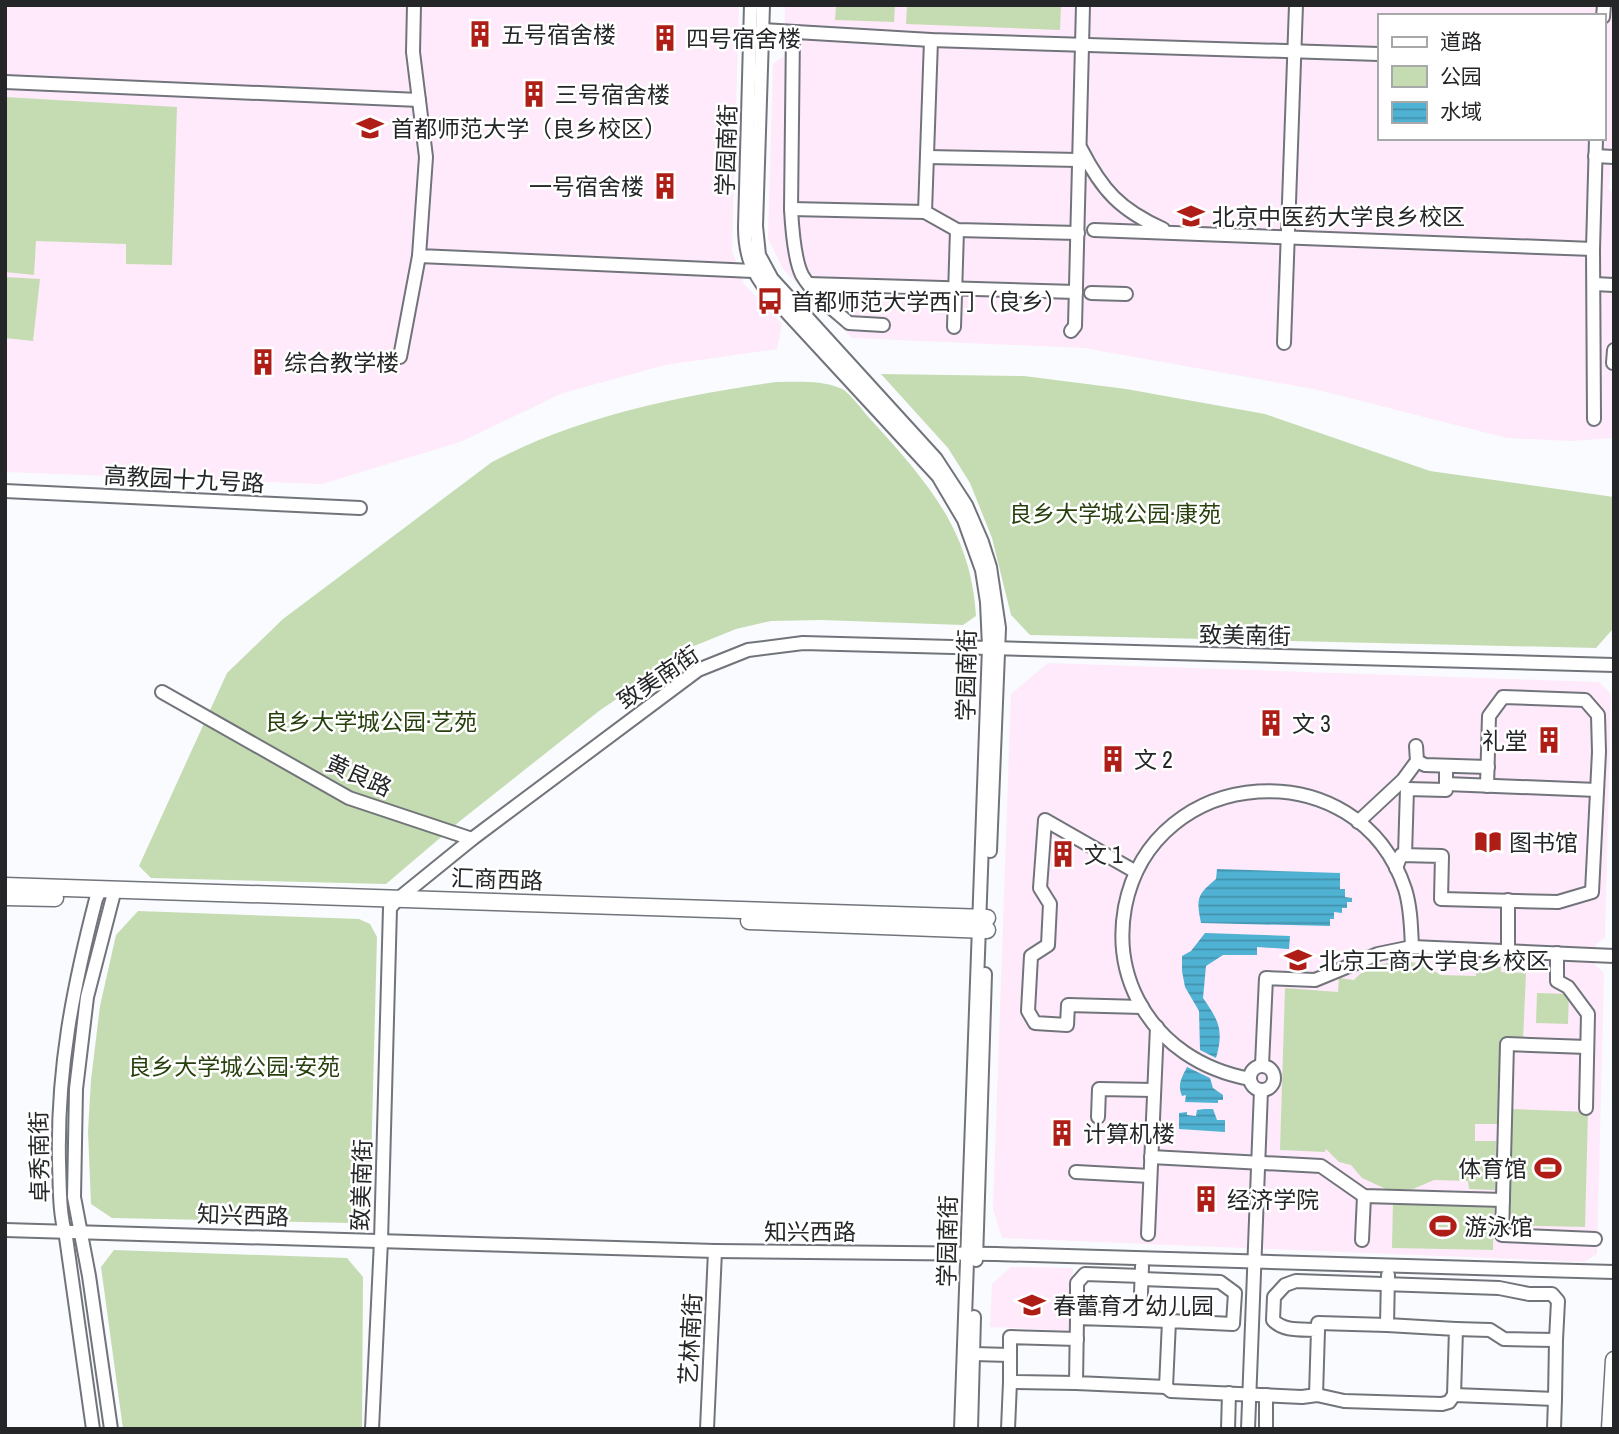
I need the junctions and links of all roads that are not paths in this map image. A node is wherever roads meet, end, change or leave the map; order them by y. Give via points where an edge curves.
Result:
1 (414, 5) edge
2 (751, 5) edge
3 (763, 5) edge
4 (1083, 5) edge
5 (1296, 5) edge
6 (762, 30) junction
7 (793, 32) junction
8 (931, 40) junction
9 (1378, 54) edge
10 (5, 82) edge
11 (419, 100) junction
12 (1596, 140) edge
13 (1080, 145) junction
14 (1595, 156) junction
15 (927, 157) junction
16 (1614, 157) edge
17 (1079, 160) junction
18 (791, 209) junction
19 (925, 212) junction
20 (957, 230) junction
21 (1094, 230) dead end
22 (1077, 233) junction
23 (1171, 233) junction
24 (1287, 237) junction
25 (1593, 249) junction
26 (419, 256) junction
27 (758, 269) junction
28 (808, 284) junction
29 (1594, 284) junction
30 (1614, 285) edge
31 (955, 289) junction
32 (1076, 292) junction
33 (1091, 293) dead end
34 (1126, 294) dead end
35 (883, 325) dead end
36 (954, 327) dead end
37 (1072, 331) dead end
38 (1284, 343) dead end
39 (1614, 350) edge
40 (400, 357) dead end
41 (1613, 363) edge
42 (1594, 419) dead end
43 (5, 491) edge
44 (360, 508) dead end
45 (994, 648) junction
46 (1614, 665) edge
47 (162, 692) dead end
48 (1416, 746) dead end
49 (1417, 761) junction
50 (1446, 766) junction
51 (1488, 767) junction
52 (1446, 784) junction
53 (1487, 786) junction
54 (1597, 790) junction
55 (1358, 822) junction
56 (472, 839) junction
57 (1405, 855) junction
58 (1396, 868) junction
59 (1136, 872) junction
60 (5, 886) edge
61 (106, 893) junction
62 (5, 897) edge
63 (1508, 900) junction
64 (394, 904) junction
65 (983, 924) junction
66 (1412, 947) junction
67 (1508, 951) junction
68 (1558, 953) junction
69 (1614, 956) edge
70 (1142, 1007) junction
71 (1157, 1027) junction
72 (1587, 1047) junction
73 (1262, 1065) junction
74 (1250, 1079) junction
75 (1154, 1090) junction
76 (1261, 1090) junction
77 (1586, 1108) dead end
78 (1098, 1116) dead end
79 (1151, 1157) junction
80 (1258, 1163) junction
81 (1076, 1172) dead end
82 (1150, 1176) junction
83 (1364, 1196) junction
84 (1503, 1200) junction
85 (5, 1230) edge
86 (65, 1231) junction
87 (81, 1231) junction
88 (1148, 1234) dead end
89 (1595, 1239) dead end
90 (1363, 1240) dead end
91 (381, 1241) junction
92 (715, 1251) junction
93 (972, 1253) junction
94 (1253, 1263) junction
95 (1614, 1272) edge
96 (1142, 1274) junction
97 (1388, 1280) junction
98 (1077, 1318) junction
99 (1140, 1320) junction
100 (1169, 1321) junction
101 (1387, 1325) junction
102 (1456, 1329) junction
103 (1318, 1330) junction
104 (1077, 1339) junction
105 (1556, 1340) junction
106 (973, 1357) junction
107 (1010, 1359) junction
108 (1614, 1360) edge
109 (1010, 1382) junction
110 (1076, 1383) junction
111 (1166, 1387) junction
112 (1229, 1393) junction
113 (1249, 1394) junction
114 (1266, 1395) junction
115 (1315, 1395) junction
116 (1454, 1395) junction
117 (1555, 1399) junction
118 (93, 1429) edge
119 (110, 1429) edge
120 (372, 1429) edge
121 (707, 1429) edge
122 (961, 1429) edge
123 (971, 1429) edge
124 (1008, 1429) edge
125 (1228, 1429) edge
126 (1248, 1429) edge
127 (1266, 1429) edge
128 (1554, 1429) edge
129 (1611, 1429) edge

1 - 11 street
2 - 27 street, 学园南街 via 745,248
3 - 6 street, 学园南街
4 - 13 street
5 - 24 street
6 - 7 street
6 - 27 street, 学园南街
7 - 8 street
7 - 18 street
8 - 9 street
8 - 15 street
10 - 11 street
11 - 26 street via 426,157
12 - 14 street
13 - 17 street
13 - 23 street via 1099,182 1118,204
14 - 16 street
14 - 25 street
15 - 17 street
15 - 19 street
17 - 22 street
18 - 19 street
18 - 28 street via 801,272
19 - 20 street
20 - 22 street
20 - 31 street
21 - 23 street
22 - 32 street
23 - 24 street
24 - 25 street
24 - 38 street
25 - 29 street
26 - 27 street
26 - 40 street
27 - 45 street, 学园南街 via 782,308 938,476 964,520 982,570
28 - 31 street
28 - 35 street via 849,323
29 - 30 street
29 - 42 street
31 - 32 street
31 - 36 street
32 - 37 street
33 - 34 street
39 - 41 street
43 - 44 street, 高教园十九号路
45 - 46 street, 致美南街
45 - 56 street, 致美南街 via 803,643 748,650 698,670
45 - 65 street, 学园南街
47 - 56 street, 黄良路 via 349,798
48 - 49 street
49 - 50 street
49 - 55 street
50 - 51 street
50 - 52 street
51 - 53 street
51 - 54 street via 1489,716 1503,697 1585,700 1598,715
52 - 53 street
52 - 57 street via 1446,790 1407,789
53 - 54 street
54 - 63 street via 1592,892 1558,902
55 - 58 street
55 - 59 street via 1301,794 1281,790 1239,793 1183,817 1153,845
56 - 64 street, 致美南街
57 - 58 street
57 - 63 street via 1442,856 1441,898
58 - 66 street via 1409,906
59 - 70 street via 1122,924 1122,948 1132,989
59 - 70 street via 1045,820 1040,888 1050,904 1048,945 1031,956 1028,1011 1035,1023 1067,1025 1068,1005
60 - 61 main road, 汇商西路
61 - 62 main road, 汇商西路
61 - 64 main road, 汇商西路
61 - 86 street, 卓秀南街 via 77,972 61,1074 60,1208
61 - 87 street, 卓秀南街 via 76,1088 74,1197
63 - 67 street
64 - 65 main road, 汇商西路
64 - 91 street, 致美南街
65 - 93 street, 学园南街 via 974,1030
66 - 67 street
66 - 73 street via 1378,954 1315,980 1265,978
67 - 68 street
68 - 69 street
68 - 72 street via 1556,981 1568,987 1588,1014
70 - 71 street
71 - 74 street via 1191,1058
71 - 75 street
72 - 77 street
72 - 84 street via 1507,1044
73 - 74 street
73 - 76 street via 1270,1068 1275,1079 1272,1086
74 - 76 street
75 - 78 street via 1099,1089
75 - 79 street
76 - 80 street
79 - 80 street
79 - 82 street
80 - 83 street via 1321,1166
80 - 94 street
81 - 82 street
82 - 88 street
83 - 84 street
83 - 90 street
84 - 89 street via 1502,1236
85 - 86 street, 知兴西路
86 - 87 street, 知兴西路
86 - 118 street, 卓秀南街
87 - 91 street, 知兴西路
87 - 119 street, 卓秀南街
91 - 92 street, 知兴西路
91 - 120 street, 致美南街
92 - 93 street, 知兴西路
92 - 121 street, 艺林南街
93 - 94 street, 知兴西路
93 - 106 street, 学园南街
93 - 122 street, 学园南街
94 - 95 street, 知兴西路
94 - 113 street
96 - 98 street via 1085,1274 1077,1283
96 - 99 street
96 - 100 street via 1220,1282 1235,1293 1233,1324
97 - 101 street
97 - 103 street via 1285,1285 1274,1297 1273,1320 1287,1329
97 - 105 street via 1552,1294 1558,1301
98 - 99 street
98 - 104 street
99 - 100 street
100 - 111 street
101 - 102 street
101 - 103 street via 1318,1323
102 - 105 street via 1490,1330 1504,1339
102 - 116 street
103 - 115 street
104 - 107 street via 1010,1336
104 - 110 street
105 - 117 street
106 - 107 street
106 - 123 street, 学园南街
107 - 109 street
108 - 129 main road
109 - 110 street
109 - 124 street
110 - 111 street
111 - 112 street via 1171,1391
112 - 113 street
112 - 125 street
113 - 114 street
113 - 126 street
114 - 115 street
114 - 127 street
115 - 116 street via 1344,1401 1442,1404
116 - 117 street
117 - 128 street

